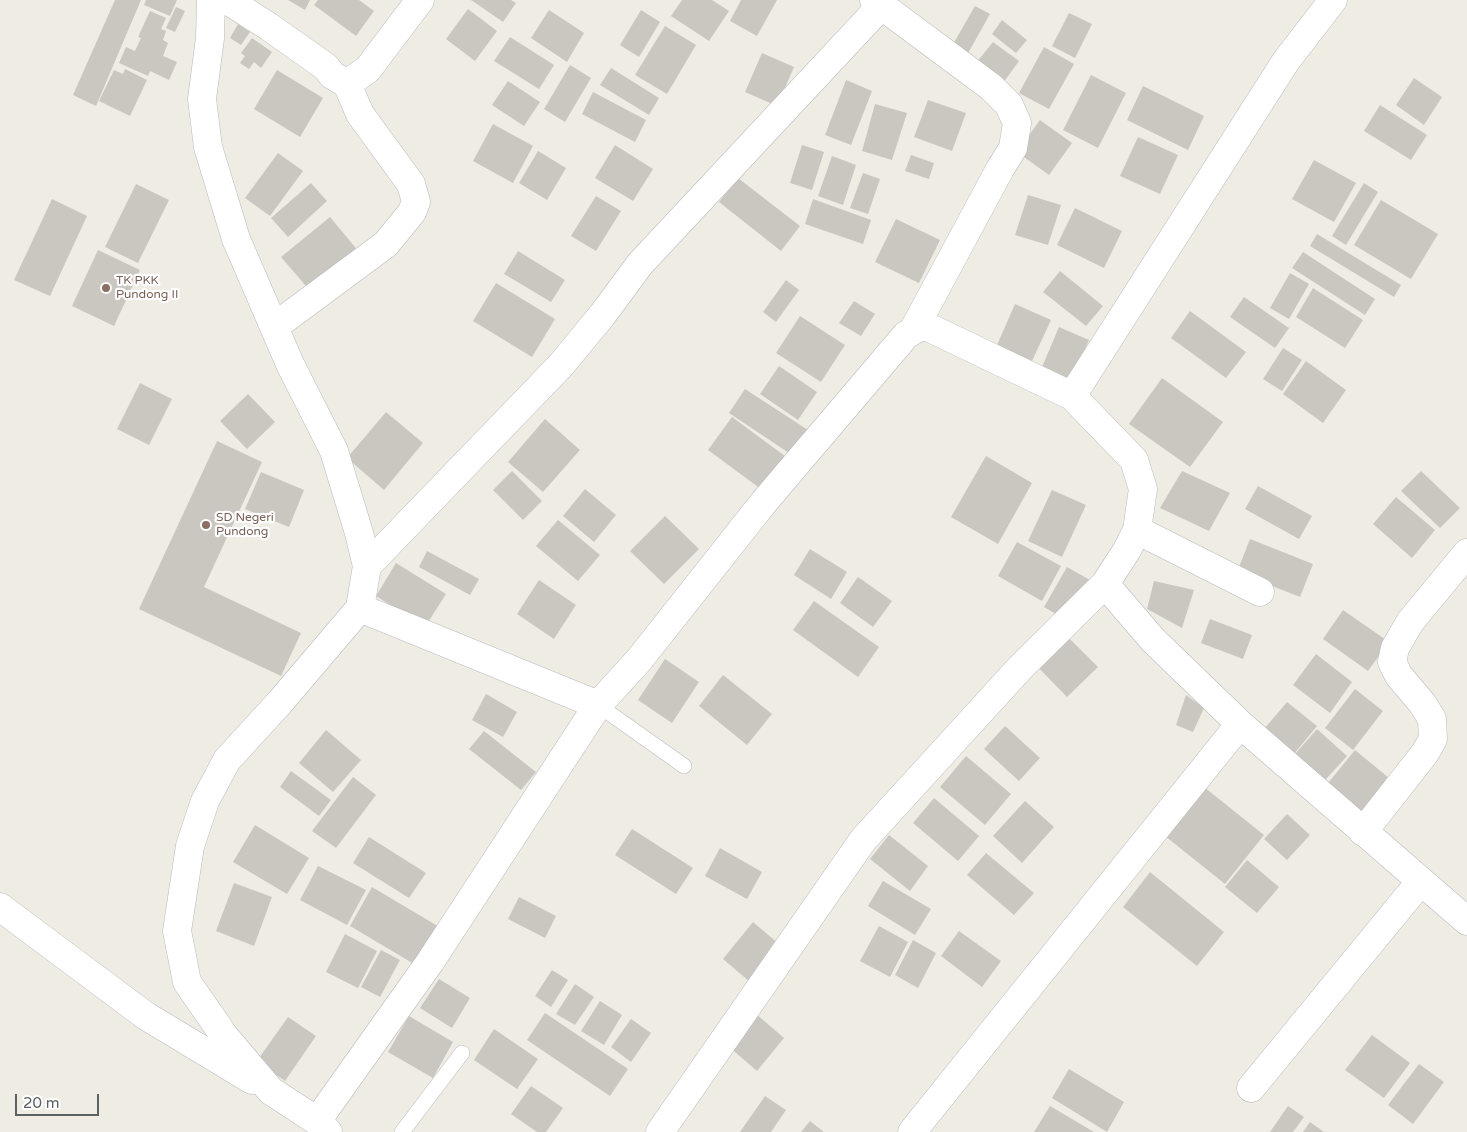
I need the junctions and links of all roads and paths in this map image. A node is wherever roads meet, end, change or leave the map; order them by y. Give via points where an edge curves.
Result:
1 (211, 0) edge
2 (227, 0) edge
3 (420, 0) edge
4 (1333, 0) edge
5 (878, 3) edge
6 (347, 84) junction
7 (274, 327) junction
8 (914, 329) junction
9 (1072, 396) junction
10 (1137, 530) junction
11 (1467, 553) edge
12 (367, 566) junction
13 (1105, 584) junction
14 (1260, 592) dead end
15 (360, 608) junction
16 (598, 706) junction
17 (1240, 724) junction
18 (684, 766) dead end
19 (1363, 832) junction
20 (1421, 881) junction
21 (0, 907) edge
22 (1467, 921) edge
23 (462, 1053) dead end
24 (1251, 1088) dead end
25 (271, 1091) junction
26 (323, 1127) edge
27 (402, 1132) edge
28 (660, 1132) edge
29 (912, 1132) edge

1 - 7 street via 202,99 208,147 236,238
2 - 6 street
3 - 6 street via 368,69
4 - 9 street via 1286,61
5 - 8 street via 991,87 1009,105 1017,123 1013,148
5 - 12 street via 640,264 561,365
6 - 7 street via 360,114 411,184 416,202 412,212 386,244
7 - 12 street via 334,451
8 - 9 street via 922,325 932,328
8 - 16 street via 764,502 639,660
9 - 10 street via 1134,460 1143,489
10 - 13 street
10 - 14 street
11 - 19 street via 1410,622 1395,648 1392,662 1432,719 1434,739
12 - 15 street
13 - 17 street via 1153,640
13 - 28 street via 1020,668 863,840
15 - 16 street
15 - 25 street via 228,760 205,801 190,846 177,931 188,982 225,1037
16 - 18 lane
16 - 26 street
17 - 19 street
17 - 29 street
19 - 20 street
20 - 22 street
20 - 24 street
21 - 25 street via 146,1016
23 - 27 lane
25 - 26 street

